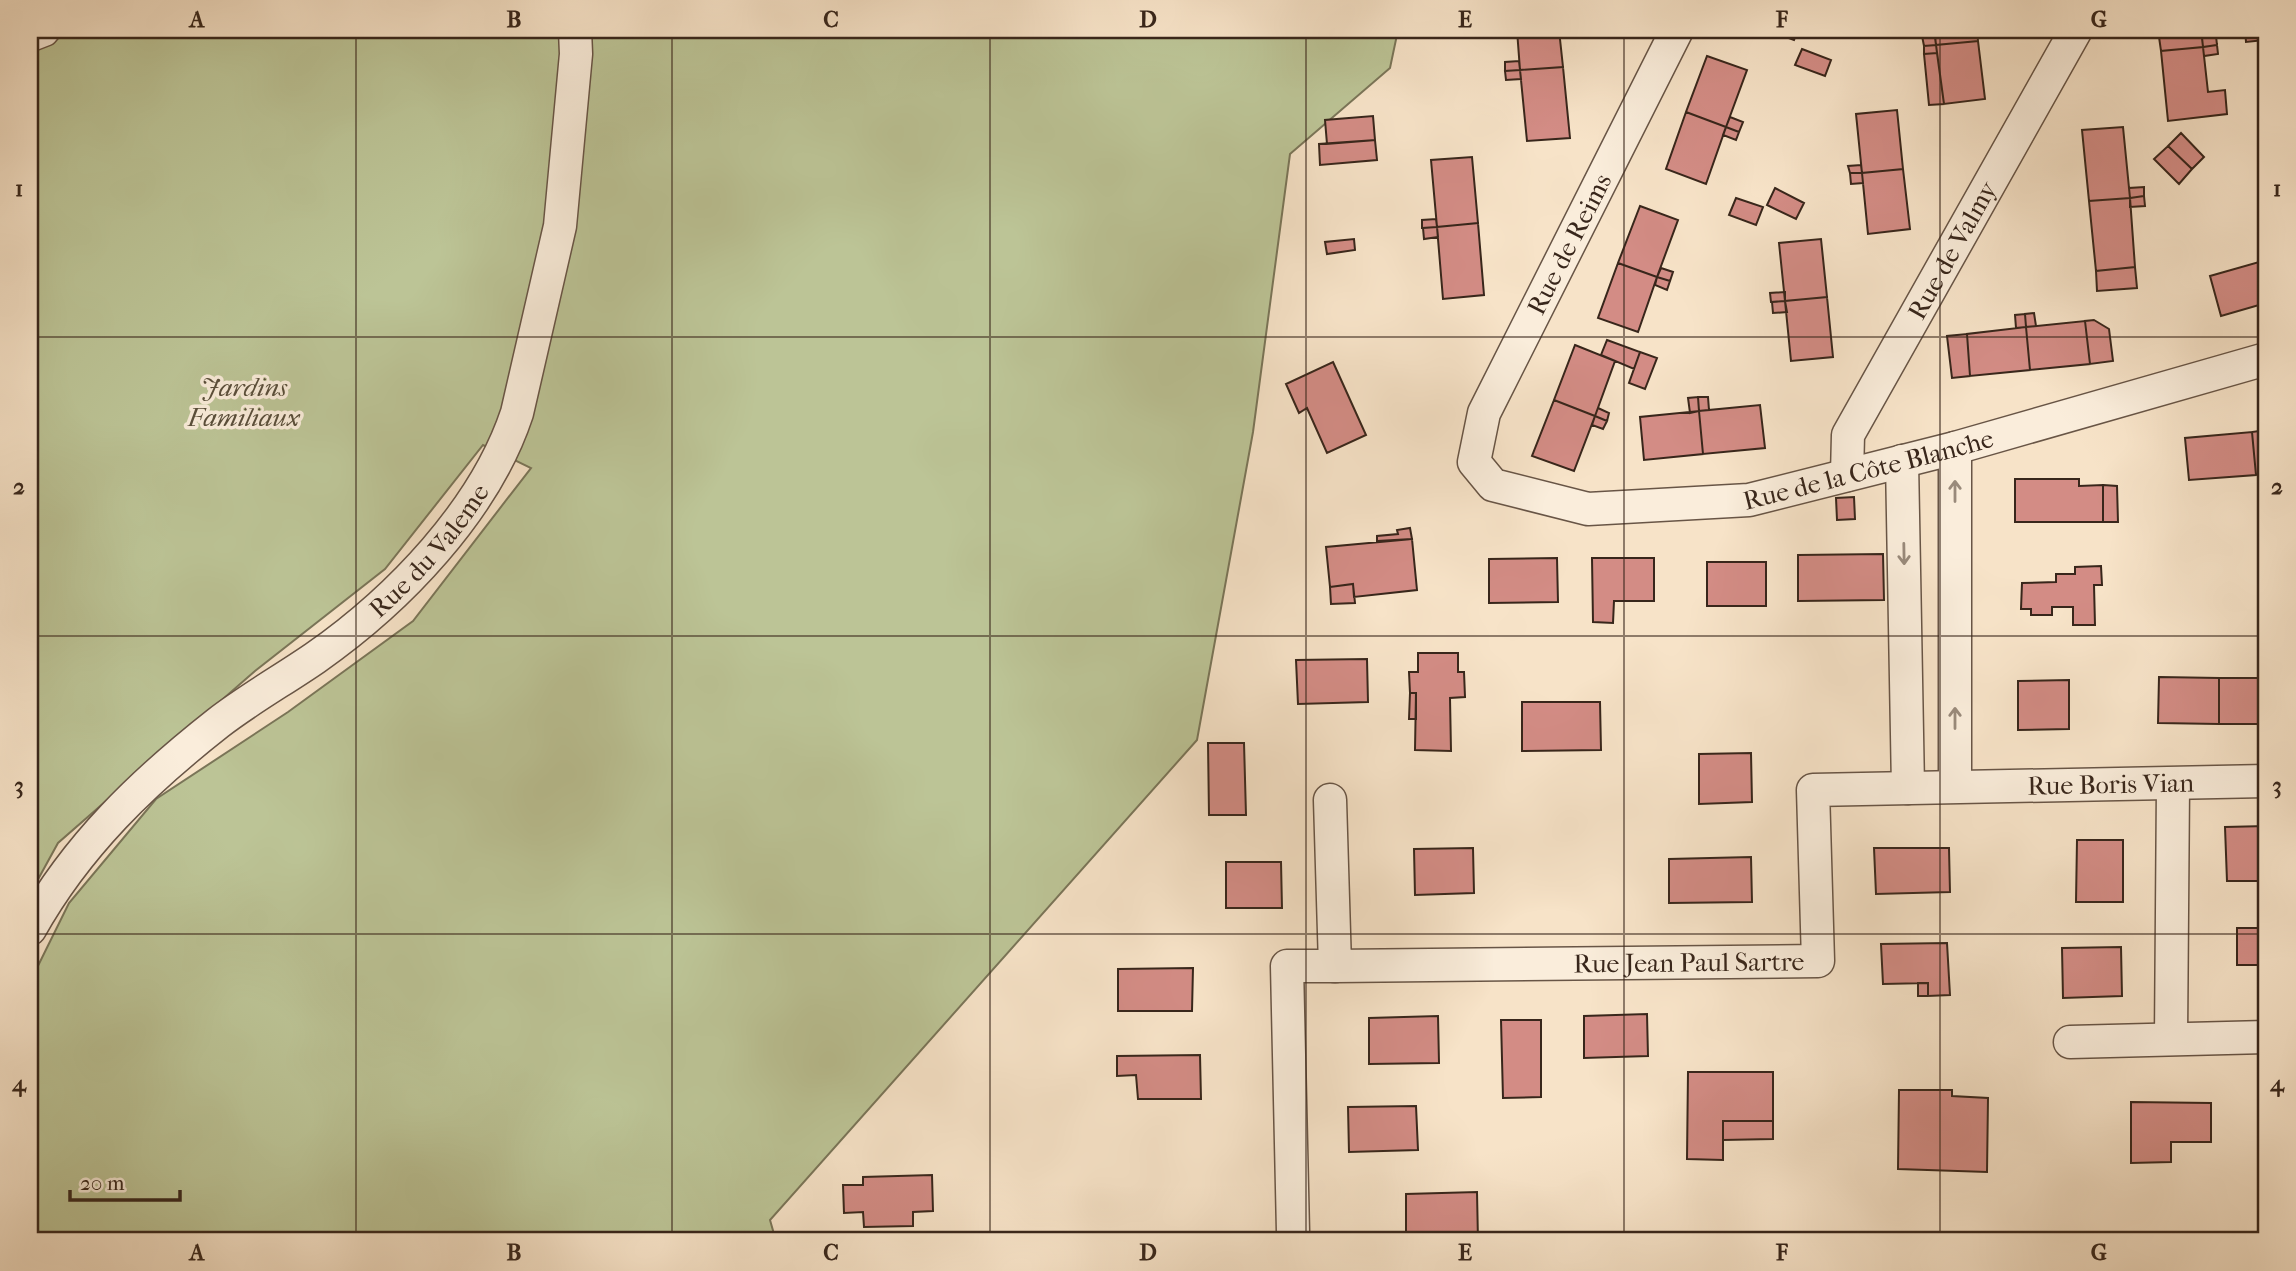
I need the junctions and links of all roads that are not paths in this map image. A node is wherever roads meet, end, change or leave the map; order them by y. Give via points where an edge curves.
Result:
1 (54, 30) edge
2 (575, 30) edge
3 (1677, 30) edge
4 (2076, 30) edge
5 (30, 44) edge
6 (2266, 359) edge
7 (1955, 448) junction
8 (1902, 461) junction
9 (1474, 462) joint
10 (1847, 475) junction
11 (2266, 781) edge
12 (2173, 785) junction
13 (1955, 786) junction
14 (1908, 788) junction
15 (1330, 800) dead end
16 (30, 929) edge
17 (1335, 966) junction
18 (2266, 1037) edge
19 (2171, 1038) junction
20 (2070, 1042) dead end
21 (1293, 1232) dead end

1 - 5 lane
2 - 16 street, Rue du Valeme via 559,226 517,413 489,475 438,546 398,590 351,631 220,721 135,794 94,835
3 - 9 street, Rue de Reims via 1484,413
4 - 10 street, Rue de Valmy via 1848,435
6 - 7 street, Rue de la Côte Blanche
7 - 8 street, Rue de la Côte Blanche
13 -> 7 street
8 - 10 street, Rue de la Côte Blanche
8 -> 14 street
9 - 10 street, Rue de la Côte Blanche via 1493,485 1588,509 1749,500
11 - 12 street, Rue Boris Vian
12 - 13 street, Rue Boris Vian
12 - 19 street
13 - 14 street, Rue Jean Paul Sartre
14 - 17 street, Rue Jean Paul Sartre via 1813,790 1818,961
15 - 17 street
17 - 21 street, Rue Jean Paul Sartre via 1287,966
18 - 19 street
19 - 20 street

